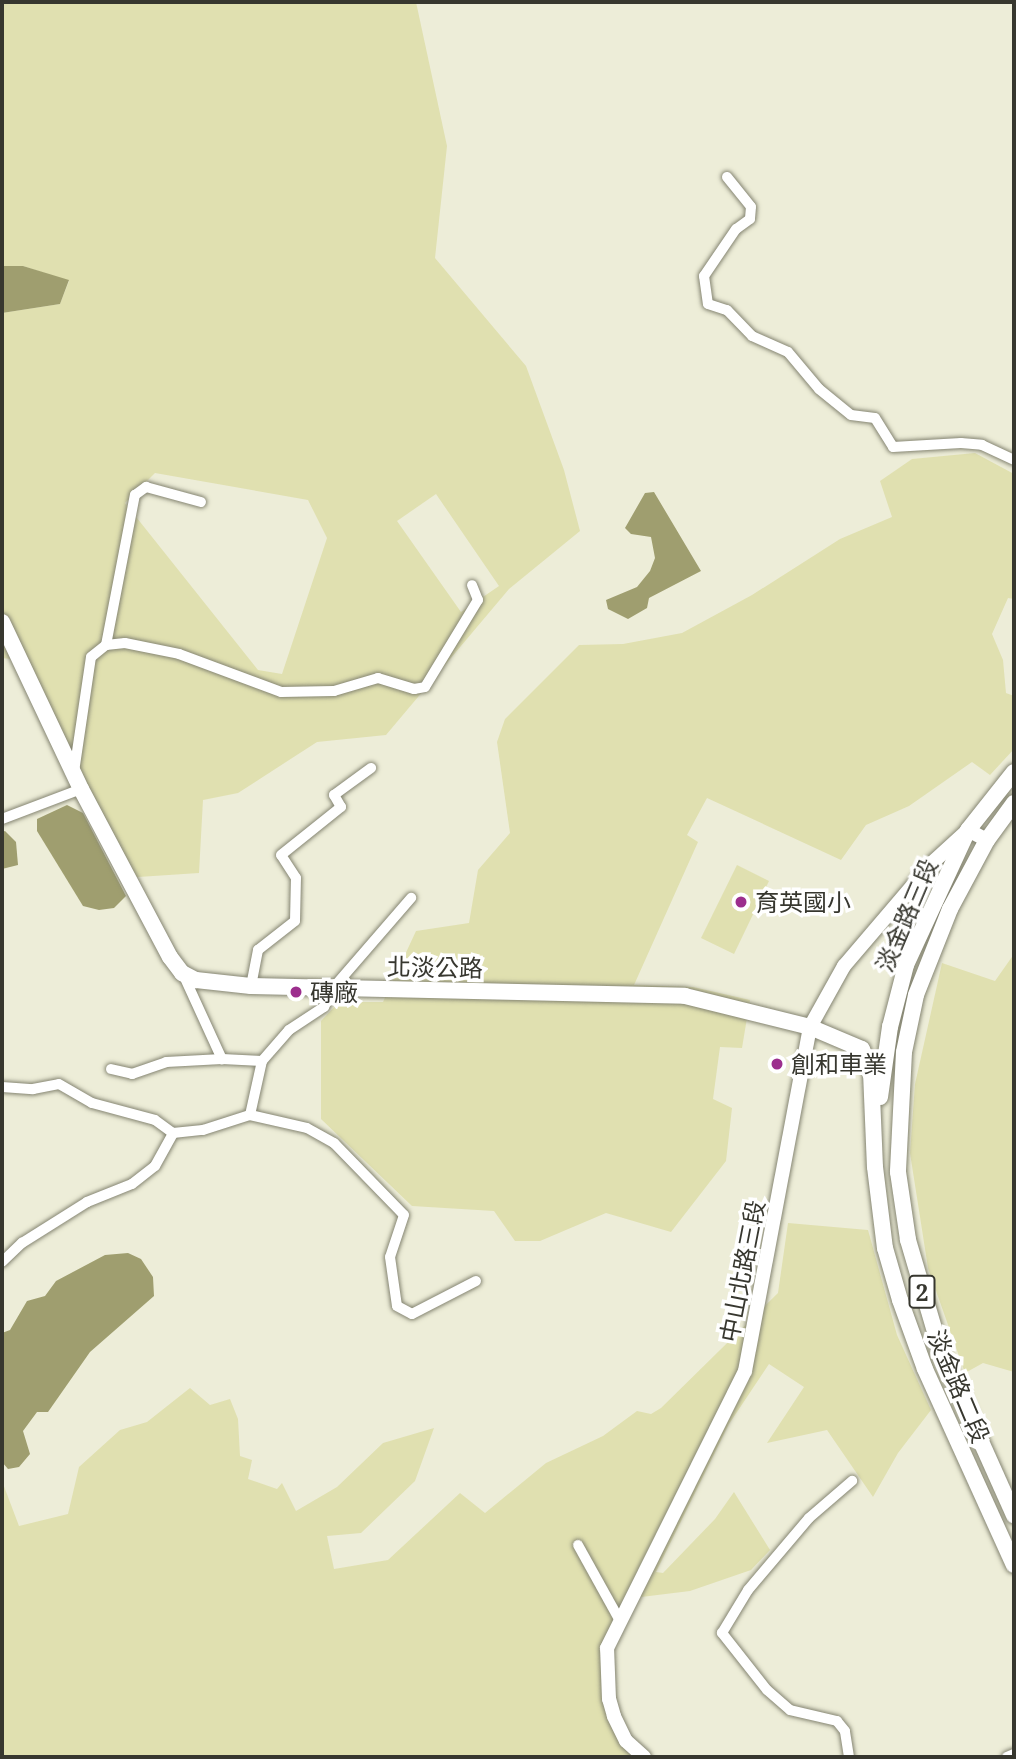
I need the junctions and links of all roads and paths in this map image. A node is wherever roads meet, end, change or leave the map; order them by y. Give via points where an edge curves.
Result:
1 (727, 177) dead end
2 (1014, 460) edge
3 (201, 502) dead end
4 (472, 586) dead end
5 (2, 622) edge
6 (106, 645) junction
7 (371, 768) dead end
8 (74, 772) junction
9 (1014, 772) edge
10 (81, 789) junction
11 (1014, 803) edge
12 (2, 819) edge
13 (968, 830) junction
14 (987, 840) junction
15 (411, 898) dead end
16 (182, 973) junction
17 (251, 986) junction
18 (334, 987) junction
19 (810, 1027) junction
20 (904, 1052) joint
21 (222, 1059) junction
22 (262, 1061) junction
23 (111, 1069) dead end
24 (2, 1087) edge
25 (250, 1115) junction
26 (173, 1133) junction
27 (875, 1134) junction
28 (2, 1262) edge
29 (476, 1280) dead end
30 (852, 1481) dead end
31 (1014, 1515) edge
32 (578, 1545) dead end
33 (1014, 1565) edge
34 (619, 1619) junction
35 (1014, 1754) edge
36 (644, 1757) edge
37 (849, 1757) edge
38 (1007, 1757) edge

1 - 2 street via 751,207 751,219 736,229 704,276 708,304 727,310 752,336 788,352 819,389 851,415 875,418 893,447 982,445
3 - 6 street via 146,488 135,495
4 - 6 street via 478,600 425,687 414,689 378,678 334,691 281,692 179,654 125,643
5 - 8 main road
6 - 8 street via 90,657
7 - 17 street via 334,795 341,807 281,855 296,878 295,921 258,950
8 - 10 main road
9 - 13 main road, 淡金路三段 / 2
10 - 12 street
10 - 16 main road
11 - 14 main road, 淡金路三段 / 2
13 - 14 street
13 - 19 street, 中山北路三段 via 932,863 844,966
13 - 27 main road, 淡金路三段 / 2 via 905,965 890,1027
14 - 20 main road, 淡金路三段 / 2 via 950,909 916,995
15 - 18 street
16 - 17 main road, 北淡公路 via 196,980
16 - 21 street
17 - 18 main road, 北淡公路
18 - 19 main road, 北淡公路 via 685,996
18 - 22 street via 324,1007 289,1030
19 - 27 main road, 北淡公路 via 862,1049 872,1072
19 - 34 street, 中山北路三段 via 745,1371
20 - 31 main road, 淡金路二段 / 2 via 898,1172 908,1240 941,1352
21 - 22 street
21 - 23 street via 166,1062 132,1074
22 - 25 street
24 - 26 street via 33,1089 59,1084 92,1103 155,1120
25 - 26 street via 203,1130
25 - 29 street via 307,1128 334,1143 404,1215 390,1257 397,1306 412,1314
26 - 28 street via 155,1166 132,1184 87,1202 22,1242
27 - 33 main road, 淡金路二段 / 2 via 885,1248 900,1300 925,1369
30 - 37 street via 809,1518 748,1590 722,1633 767,1690 790,1710 837,1721 845,1731
32 - 34 street
34 - 36 street, 中山北路三段 via 607,1648 609,1699 626,1741
35 - 38 street

